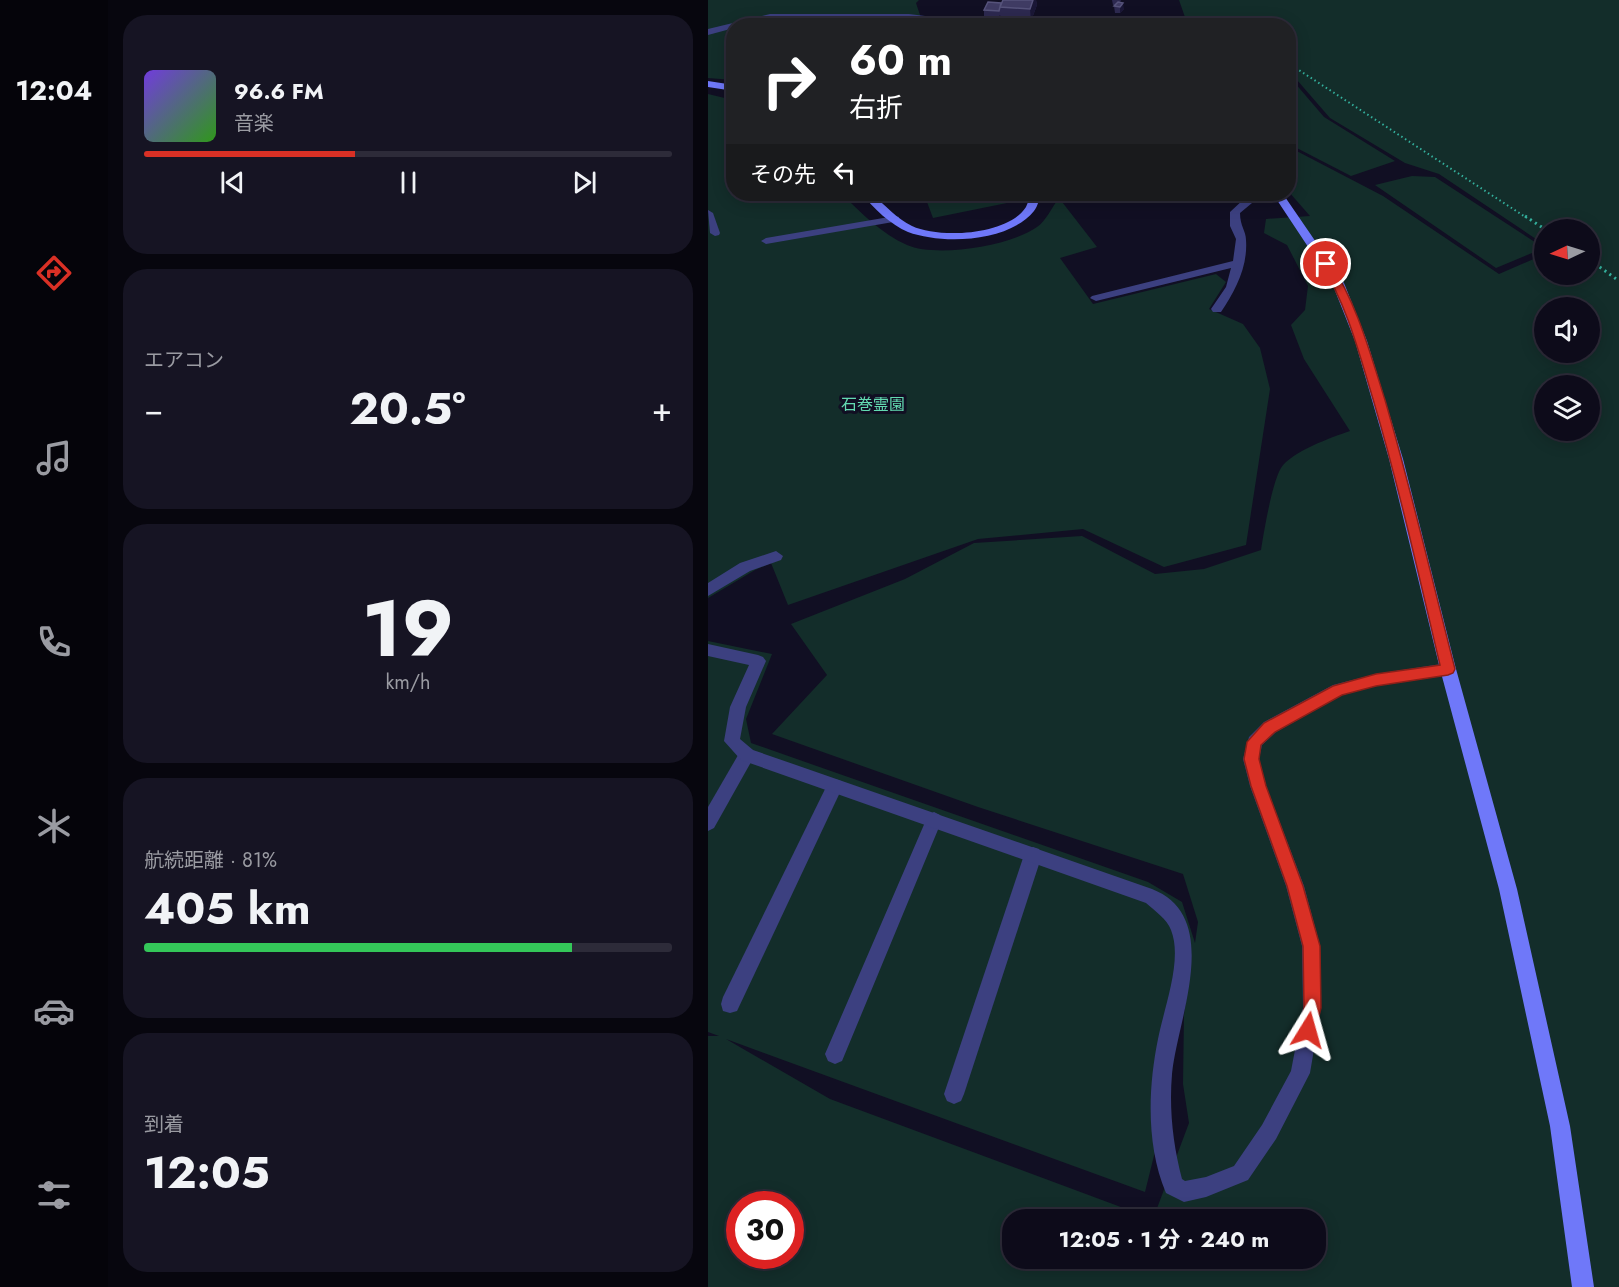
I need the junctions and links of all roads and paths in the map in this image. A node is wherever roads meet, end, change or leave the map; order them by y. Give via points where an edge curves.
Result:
1 (766, 18) edge
2 (919, 18) edge
3 (726, 28) edge
4 (708, 32) edge
5 (1296, 68) edge
6 (708, 84) edge
7 (726, 87) edge
8 (875, 201) edge
9 (1032, 201) edge
10 (1248, 201) edge
11 (1283, 201) edge
12 (708, 213) edge
13 (895, 219) junction
14 (1534, 222) edge
15 (715, 232) dead end
16 (766, 241) dead end
17 (1238, 263) junction
18 (1600, 267) edge
19 (1619, 281) edge
20 (1096, 298) dead end
21 (1217, 309) dead end
22 (776, 556) dead end
23 (708, 590) edge
24 (708, 650) edge
25 (1448, 669) junction
26 (747, 755) junction
27 (835, 786) junction
28 (934, 820) junction
29 (708, 823) edge
30 (1033, 855) junction
31 (730, 1004) dead end
32 (835, 1054) dead end
33 (954, 1094) dead end
34 (1583, 1287) edge

1 - 2 street
3 - 4 street
5 - 14 path
6 - 7 street
8 - 13 street
9 - 13 street via 1024,217 1003,228 970,235 937,236 911,229
10 - 17 street via 1235,212 1235,226 1241,239
11 - 25 street via 1338,283 1361,341 1396,459
12 - 15 street
13 - 16 street
17 - 20 street
17 - 21 street via 1232,287
18 - 19 path
22 - 23 street via 745,567
24 - 26 street via 758,661 734,722 732,741
25 - 30 street via 1338,690 1270,728 1254,742 1251,759 1258,786 1295,886 1311,946 1312,1008 1300,1073 1269,1132 1241,1173 1184,1192 1173,1186 1164,1156 1160,1098 1182,961 1182,935 1173,913 1152,897
25 - 34 street via 1508,889 1560,1126
26 - 27 street
26 - 29 street
27 - 28 street
27 - 31 street
28 - 30 street
28 - 32 street
30 - 33 street

